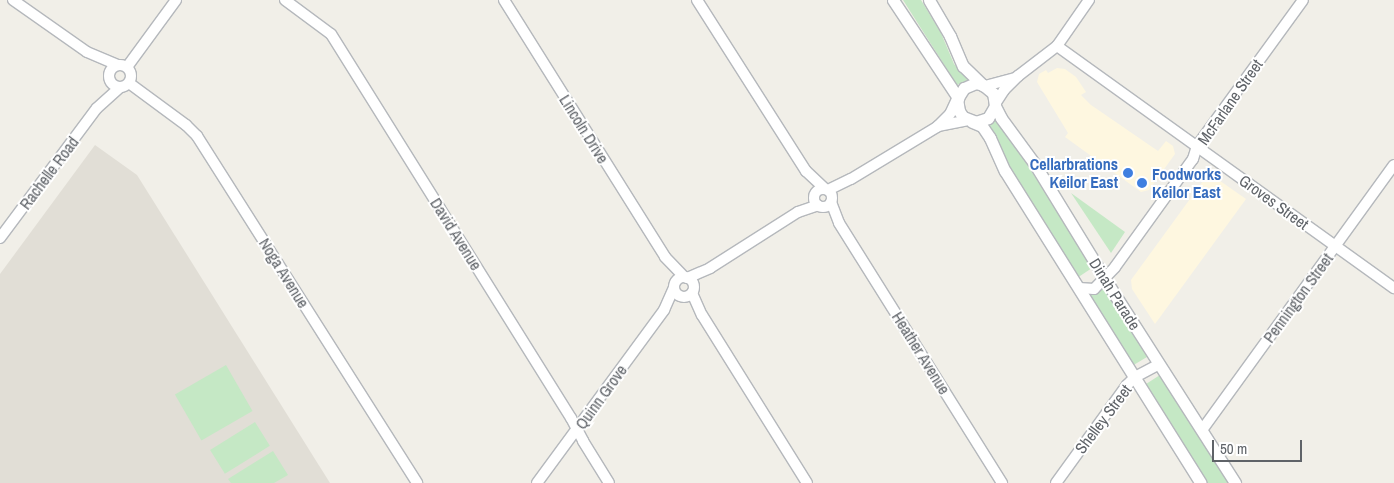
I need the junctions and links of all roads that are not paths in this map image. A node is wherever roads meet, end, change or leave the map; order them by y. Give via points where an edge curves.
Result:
1 (13, 0) edge
2 (176, 0) edge
3 (285, 0) edge
4 (504, 0) edge
5 (697, 0) edge
6 (893, 0) edge
7 (929, 0) edge
8 (1089, 0) edge
9 (1303, 0) edge
10 (1057, 46) junction
11 (87, 52) junction
12 (122, 66) junction
13 (1018, 76) junction
14 (110, 77) junction
15 (124, 85) junction
16 (984, 85) junction
17 (957, 98) junction
18 (995, 105) junction
19 (97, 108) junction
20 (968, 120) junction
21 (937, 127) junction
22 (1197, 146) junction
23 (1394, 165) edge
24 (823, 197) junction
25 (0, 238) edge
26 (1335, 246) junction
27 (665, 257) junction
28 (710, 268) junction
29 (686, 277) junction
30 (1105, 279) junction
31 (674, 286) junction
32 (1079, 288) junction
33 (1394, 288) edge
34 (688, 293) junction
35 (664, 310) junction
36 (1159, 364) junction
37 (1135, 377) junction
38 (577, 428) junction
39 (1202, 430) junction
40 (417, 483) edge
41 (537, 483) edge
42 (609, 483) edge
43 (807, 483) edge
44 (1002, 483) edge
45 (1056, 483) edge
46 (1202, 483) edge
47 (1235, 483) edge

1 - 11 street
2 - 12 street
3 - 38 street, David Avenue via 330,34
4 - 27 street, Lincoln Drive
5 - 24 street, Heather Avenue
6 - 17 street
7 - 16 street via 950,36 962,66
8 - 10 street
9 - 22 street, McFarlane Street
10 - 13 street
10 - 22 street, Groves Street
11 - 12 street
11 - 14 street
12 - 14 street via 111,69
12 - 15 street via 131,72
13 - 16 street
13 - 18 street
14 - 15 street via 114,85
14 - 19 street, Rachelle Road
15 - 19 street, Rachelle Road
15 - 40 street, Noga Avenue via 186,124 197,136
16 - 17 street via 970,84
16 - 18 street via 993,93
17 - 20 street via 959,111
17 - 21 street, Quinn Grove via 950,114
18 - 20 street via 993,113 982,121
18 - 30 street, Dinah Parade
19 - 25 street, Rachelle Road
20 - 21 street, Quinn Grove
20 - 32 street, Dinah Parade via 982,126 990,138 1005,171
21 - 24 street, Quinn Grove
22 - 26 street, Groves Street
22 - 30 street, McFarlane Street via 1192,159
23 - 26 street, Pennington Street
24 - 28 street, Quinn Grove
24 - 44 street, Heather Avenue
26 - 33 street, Groves Street
26 - 39 street, Pennington Street
27 - 29 street, Lincoln Drive
27 - 31 street, Lincoln Drive
28 - 29 street, Quinn Grove
28 - 34 street, Quinn Grove
29 - 31 street, Quinn Grove via 678,279
29 - 34 street, Lincoln Drive
30 - 32 street, McFarlane Street via 1094,289
30 - 36 street, Dinah Parade
31 - 34 street, Lincoln Drive via 676,294
31 - 35 street, Quinn Grove
32 - 37 street, Dinah Parade
34 - 35 street, Quinn Grove
34 - 43 street
35 - 38 street, Quinn Grove
36 - 37 street, Shelley Street
36 - 39 street, Dinah Parade
37 - 45 street, Shelley Street
37 - 46 street, Dinah Parade
38 - 41 street, Quinn Grove
38 - 42 street, David Avenue
39 - 47 street, Dinah Parade

